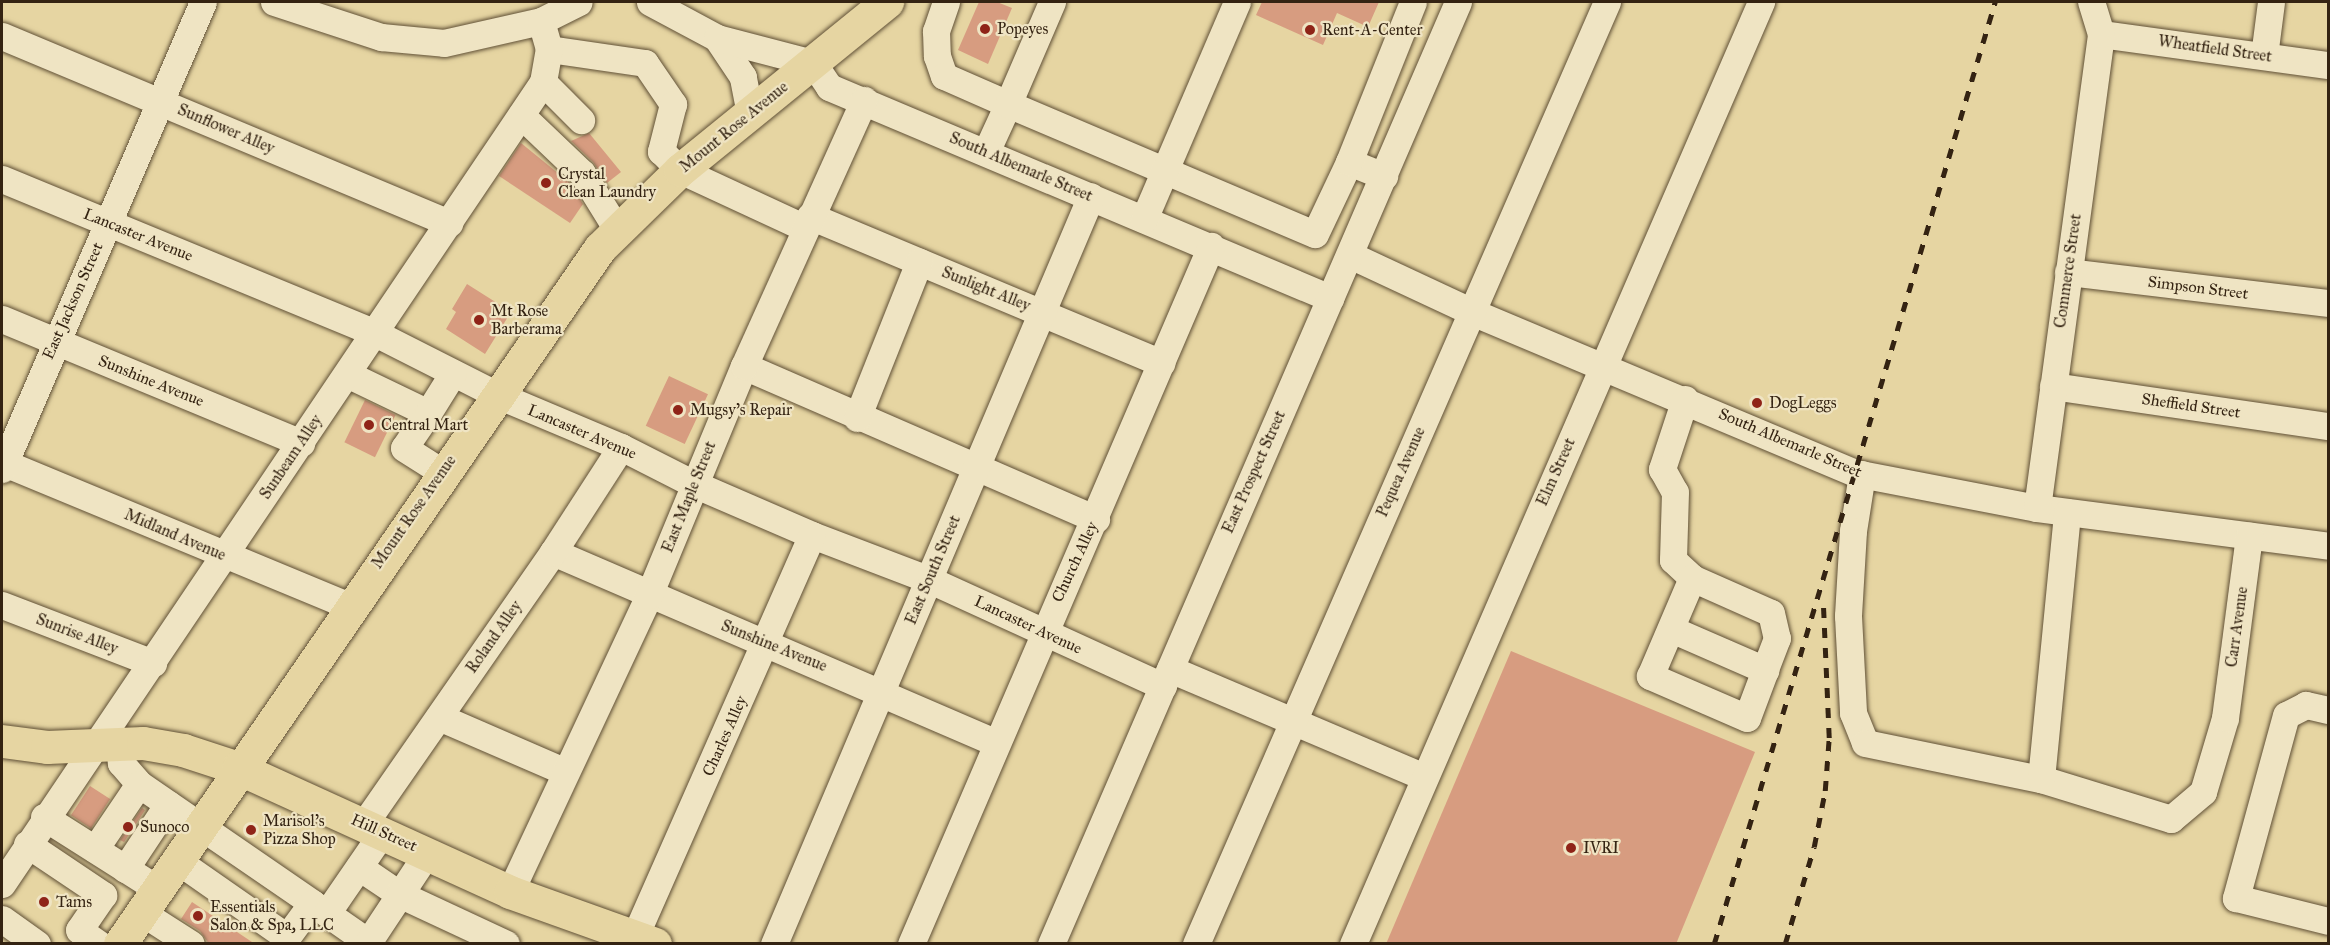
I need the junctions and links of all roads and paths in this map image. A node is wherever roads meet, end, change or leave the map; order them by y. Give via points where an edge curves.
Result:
1 (203, 2) edge
2 (274, 2) edge
3 (579, 2) edge
4 (650, 2) edge
5 (887, 2) edge
6 (946, 2) edge
7 (1052, 2) edge
8 (1237, 2) edge
9 (1413, 2) edge
10 (1458, 2) edge
11 (1607, 2) edge
12 (1761, 2) edge
13 (2091, 2) edge
14 (2271, 2) edge
15 (541, 21) junction
16 (2101, 34) junction
17 (2, 36) edge
18 (717, 38) junction
19 (549, 50) junction
20 (2264, 56) junction
21 (813, 63) junction
22 (2328, 65) edge
23 (543, 82) junction
24 (864, 100) junction
25 (159, 101) junction
26 (1008, 104) junction
27 (750, 114) junction
28 (521, 115) junction
29 (581, 120) dead end
30 (986, 152) junction
31 (1349, 162) junction
32 (1164, 169) junction
33 (680, 170) junction
34 (1384, 176) junction
35 (2, 179) edge
36 (1090, 196) junction
37 (1144, 219) junction
38 (808, 222) junction
39 (108, 223) junction
40 (449, 223) junction
41 (618, 231) junction
42 (1211, 246) junction
43 (1350, 255) junction
44 (919, 262) junction
45 (2068, 272) junction
46 (1330, 298) junction
47 (2328, 303) edge
48 (1472, 312) junction
49 (1044, 313) junction
50 (2, 319) edge
51 (375, 333) junction
52 (55, 341) junction
53 (1161, 363) junction
54 (1603, 364) junction
55 (744, 366) junction
56 (453, 373) junction
57 (347, 374) junction
58 (2053, 386) junction
59 (495, 394) junction
60 (1685, 399) junction
61 (428, 413) junction
62 (857, 418) junction
63 (2328, 426) edge
64 (301, 442) junction
65 (621, 447) junction
66 (2, 464) edge
67 (977, 467) junction
68 (442, 472) junction
69 (1862, 474) junction
70 (694, 483) junction
71 (2037, 508) junction
72 (2067, 512) junction
73 (1096, 519) junction
74 (812, 535) junction
75 (2249, 536) junction
76 (2328, 546) edge
77 (553, 552) junction
78 (223, 556) junction
79 (1692, 578) junction
80 (930, 580) junction
81 (649, 594) junction
82 (2, 605) edge
83 (349, 606) junction
84 (1671, 629) junction
85 (1042, 633) junction
86 (766, 643) junction
87 (153, 663) junction
88 (1765, 670) junction
89 (1166, 678) junction
90 (882, 691) junction
91 (2328, 710) edge
92 (439, 717) junction
93 (1291, 722) junction
94 (2, 741) edge
95 (106, 742) junction
96 (995, 742) junction
97 (238, 768) junction
98 (566, 772) junction
99 (1422, 776) junction
100 (2041, 779) junction
101 (139, 784) junction
102 (168, 804) junction
103 (44, 817) junction
104 (198, 825) junction
105 (373, 828) junction
106 (27, 843) junction
107 (95, 849) junction
108 (428, 852) junction
109 (175, 859) junction
110 (359, 867) junction
111 (125, 869) junction
112 (2, 884) edge
113 (510, 892) junction
114 (399, 894) junction
115 (149, 900) junction
116 (320, 908) junction
117 (2, 919) edge
118 (2328, 921) edge
119 (626, 938) edge
120 (83, 939) edge
121 (367, 943) edge
122 (37, 944) edge
123 (120, 944) edge
124 (191, 944) edge
125 (506, 944) edge
126 (774, 944) edge
127 (911, 944) edge
128 (1051, 944) edge
129 (1196, 944) edge
130 (1353, 944) edge

1 - 25 street, East Jackson Street
2 - 15 street via 381,37 444,43
3 - 15 street
4 - 18 street
5 - 21 main road, Mount Rose Avenue
6 - 26 street via 936,31 937,56 944,76
7 - 26 street
8 - 32 street
9 - 31 street
10 - 34 street, East Prospect Street
11 - 48 street, Pequea Avenue
12 - 54 street, Elm Street
13 - 16 street
14 - 20 street
15 - 19 street, Sunbeam Alley
16 - 20 street, Wheatfield Street
16 - 45 street, Commerce Street
17 - 25 street, Sunflower Alley
18 - 21 street
18 - 27 street via 743,77
19 - 23 street, Sunbeam Alley
19 - 33 street via 645,63 674,104 661,151
20 - 22 street, Wheatfield Street
21 - 24 street, South Albemarle Street via 829,87
21 - 27 main road, Mount Rose Avenue
23 - 28 street, Sunbeam Alley
23 - 29 street
24 - 30 street, South Albemarle Street
24 - 38 street, East Maple Street
25 - 39 street, East Jackson Street
25 - 40 street, Sunflower Alley
26 - 30 street
26 - 32 street
27 - 33 main road, Mount Rose Avenue
28 - 40 street, Sunbeam Alley
28 - 41 street via 582,173
30 - 36 street, South Albemarle Street
31 - 32 street via 1315,234
31 - 34 street
32 - 37 street
33 - 38 street, Sunlight Alley
33 - 41 main road, Mount Rose Avenue
34 - 43 street, East Prospect Street
35 - 39 street, Lancaster Avenue
36 - 37 street, South Albemarle Street
36 - 49 street, East South Street
37 - 42 street, South Albemarle Street
38 - 44 street, Sunlight Alley
38 - 55 street, East Maple Street
39 - 51 street, Lancaster Avenue
39 - 52 street, East Jackson Street
40 - 51 street, Sunbeam Alley
41 - 59 main road, Mount Rose Avenue via 600,248
42 - 46 street, South Albemarle Street
42 - 53 street, Church Alley
43 - 46 street, East Prospect Street
43 - 48 street, South Albemarle Street
44 - 49 street, Sunlight Alley
44 - 62 street
45 - 47 street, Simpson Street
45 - 58 street, Commerce Street
46 - 89 street, East Prospect Street
48 - 54 street, South Albemarle Street
48 - 93 street, Pequea Avenue
49 - 53 street, Sunlight Alley
49 - 67 street, East South Street
50 - 52 street, Sunshine Avenue
51 - 56 street, Lancaster Avenue
51 - 57 street, Sunbeam Alley
52 - 64 street, Sunshine Avenue
52 - 66 street, East Jackson Street
53 - 73 street, Church Alley
54 - 60 street, South Albemarle Street
54 - 99 street, Elm Street
55 - 62 street
55 - 70 street, East Maple Street
56 - 59 street, Lancaster Avenue
56 - 61 street
57 - 61 street
57 - 64 street, Sunbeam Alley
58 - 63 street, Sheffield Street
58 - 71 street, Commerce Street
59 - 65 street, Lancaster Avenue
59 - 68 main road, Mount Rose Avenue
60 - 69 street, South Albemarle Street
60 - 79 street via 1662,469 1675,492 1673,560
61 - 68 street via 404,448
62 - 67 street
64 - 78 street, Sunbeam Alley
65 - 70 street, Lancaster Avenue
65 - 77 street, Roland Alley
66 - 78 street, Midland Avenue
67 - 73 street
67 - 80 street, East South Street
68 - 83 main road, Mount Rose Avenue
69 - 71 street, South Albemarle Street
69 - 100 street via 1853,531 1848,616 1853,713 1864,744
70 - 74 street, Lancaster Avenue
70 - 81 street, East Maple Street
71 - 72 street, South Albemarle Street
72 - 75 street, South Albemarle Street
72 - 100 street
73 - 85 street, Church Alley
74 - 80 street, Lancaster Avenue
74 - 86 street, Charles Alley
75 - 76 street, South Albemarle Street
75 - 100 street, Carr Avenue via 2225,718 2204,792 2170,819
77 - 81 street, Sunshine Avenue
77 - 92 street, Roland Alley
78 - 83 street, Midland Avenue
78 - 87 street, Sunbeam Alley
79 - 84 street
79 - 88 street via 1771,613 1777,638
80 - 85 street, Lancaster Avenue
80 - 90 street, East South Street
81 - 86 street, Sunshine Avenue
81 - 98 street, East Maple Street
82 - 87 street, Sunrise Alley
83 - 97 main road, Mount Rose Avenue
84 - 88 street
84 - 88 street via 1650,676 1747,718
85 - 89 street, Lancaster Avenue
85 - 96 street, Church Alley
86 - 90 street, Sunshine Avenue
86 - 119 street, Charles Alley
87 - 95 street, Sunbeam Alley
89 - 93 street, Lancaster Avenue
89 - 128 street, East Prospect Street
90 - 96 street, Sunshine Avenue
90 - 126 street, East South Street
91 - 118 street via 2306,705 2286,715 2236,898
92 - 98 street
92 - 105 street, Roland Alley
93 - 99 street, Lancaster Avenue
93 - 129 street, Pequea Avenue
94 - 95 main road, Hill Street via 47,747
95 - 97 main road, Hill Street via 183,750
95 - 101 street
95 - 103 street, Sunbeam Alley
96 - 127 street, Church Alley
97 - 104 main road, Mount Rose Avenue
97 - 105 main road, Hill Street
98 - 113 street, East Maple Street
99 - 130 street, Elm Street
101 - 102 street
101 - 107 street
102 - 104 street
102 - 111 street
103 - 106 street, Sunbeam Alley
103 - 107 street
104 - 109 main road, Mount Rose Avenue
104 - 116 street
105 - 108 main road, Hill Street
105 - 110 street, Roland Alley
106 - 112 street, Sunbeam Alley
106 - 120 street via 103,895
107 - 111 street
108 - 113 main road, Hill Street
108 - 114 street
109 - 115 main road, Mount Rose Avenue
109 - 116 street, Roland Alley via 287,937
110 - 114 street
110 - 116 street, Roland Alley
111 - 115 street
113 - 119 main road, Hill Street
114 - 121 street
114 - 125 street
115 - 123 main road, Mount Rose Avenue
115 - 124 street
116 - 121 street
117 - 122 street

